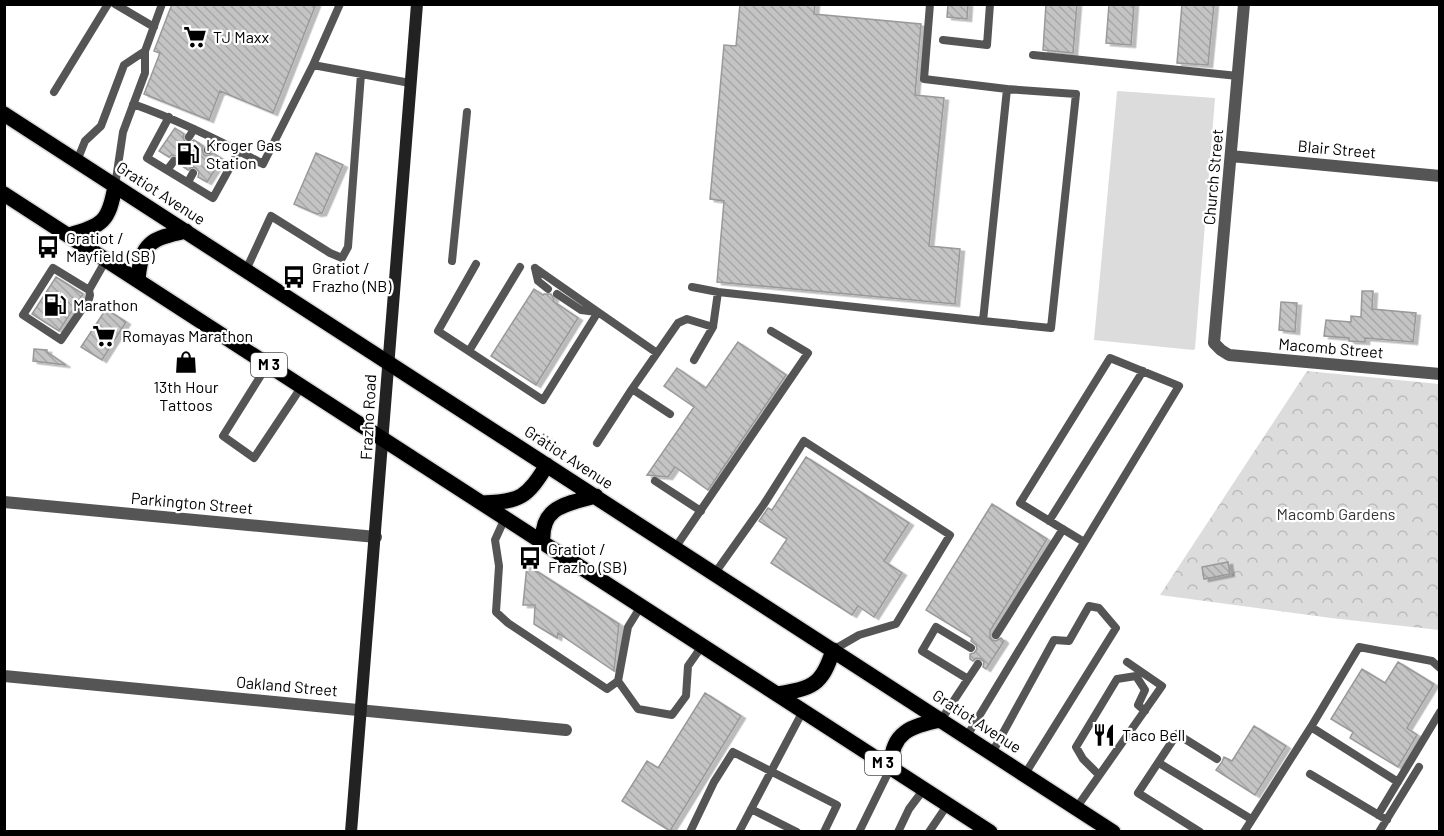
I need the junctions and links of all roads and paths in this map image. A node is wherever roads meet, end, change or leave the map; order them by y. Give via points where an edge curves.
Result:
1 (108, 4) edge
2 (115, 4) edge
3 (162, 4) edge
4 (340, 4) edge
5 (417, 4) edge
6 (930, 4) edge
7 (990, 4) edge
8 (1244, 4) edge
9 (154, 27) junction
10 (943, 40) dead end
11 (145, 51) junction
12 (1033, 56) dead end
13 (313, 65) junction
14 (361, 74) junction
15 (1238, 76) junction
16 (410, 83) junction
17 (1007, 89) junction
18 (54, 92) dead end
19 (133, 104) junction
20 (466, 112) dead end
21 (4, 114) edge
22 (168, 117) junction
23 (194, 129) junction
24 (189, 137) dead end
25 (215, 139) junction
26 (208, 150) dead end
27 (239, 151) junction
28 (1231, 156) junction
29 (77, 161) junction
30 (174, 161) dead end
31 (167, 170) junction
32 (193, 173) dead end
33 (1440, 176) edge
34 (188, 183) junction
35 (115, 186) junction
36 (4, 194) edge
37 (186, 231) junction
38 (69, 236) junction
39 (106, 260) junction
40 (452, 261) dead end
41 (476, 264) dead end
42 (520, 267) dead end
43 (246, 270) junction
44 (138, 280) junction
45 (692, 287) dead end
46 (548, 288) dead end
47 (89, 290) junction
48 (718, 292) junction
49 (557, 294) dead end
50 (598, 312) junction
51 (983, 321) junction
52 (713, 327) junction
53 (771, 331) dead end
54 (1221, 350) joint
55 (469, 351) junction
56 (657, 354) junction
57 (694, 360) dead end
58 (388, 362) junction
59 (268, 364) junction
60 (1143, 371) junction
61 (1440, 374) edge
62 (302, 386) junction
63 (632, 389) junction
64 (670, 414) dead end
65 (543, 434) dead end
66 (382, 438) junction
67 (556, 442) dead end
68 (597, 443) dead end
69 (547, 465) junction
70 (655, 481) dead end
71 (596, 496) junction
72 (4, 502) edge
73 (482, 503) junction
74 (701, 511) junction
75 (505, 518) junction
76 (1049, 521) junction
77 (1063, 529) junction
78 (376, 537) junction
79 (1084, 542) junction
80 (543, 543) junction
81 (675, 548) junction
82 (715, 573) junction
83 (640, 606) junction
84 (996, 635) dead end
85 (702, 646) junction
86 (970, 648) dead end
87 (833, 650) junction
88 (1127, 662) dead end
89 (978, 664) dead end
90 (1440, 668) edge
91 (4, 676) edge
92 (969, 680) junction
93 (618, 681) junction
94 (777, 694) junction
95 (361, 710) junction
96 (803, 711) junction
97 (1145, 711) junction
98 (1440, 712) edge
99 (941, 720) junction
100 (1311, 727) junction
101 (566, 730) dead end
102 (967, 736) junction
103 (992, 753) junction
104 (1217, 759) dead end
105 (1159, 763) junction
106 (891, 767) junction
107 (1419, 767) dead end
108 (770, 772) junction
109 (1025, 774) junction
110 (1310, 774) dead end
111 (1099, 775) junction
112 (1398, 783) junction
113 (924, 789) junction
114 (948, 804) junction
115 (1077, 807) junction
116 (750, 809) junction
117 (1378, 815) junction
118 (1251, 819) junction
119 (1386, 820) junction
120 (980, 829) edge
121 (351, 831) edge
122 (690, 831) edge
123 (739, 831) edge
124 (797, 831) edge
125 (824, 831) edge
126 (859, 831) edge
127 (898, 831) edge
128 (929, 831) edge
129 (1113, 831) edge
130 (1200, 831) edge
131 (1244, 831) edge
132 (1379, 831) edge

1 - 18 lane
2 - 9 lane
3 - 9 lane
4 - 13 lane
5 - 16 street, Frazho Road
6 - 17 lane via 924,79
7 - 10 lane via 987,45
8 - 15 street, Church Street
9 - 11 lane
11 - 19 lane via 145,73
11 - 29 lane via 124,65 101,126 85,141
12 - 15 lane
13 - 14 lane
13 - 27 lane via 263,164
14 - 16 lane
14 - 43 lane via 348,247 342,258 271,216
15 - 28 street, Church Street
16 - 58 street, Frazho Road
17 - 51 lane
17 - 51 lane via 1076,94 1051,328
19 - 22 lane
19 - 35 lane via 123,132
20 - 40 lane
21 - 29 main road, Gratiot Avenue
22 - 23 lane
22 - 31 lane via 147,158
23 - 24 lane
23 - 25 lane
25 - 26 lane
25 - 27 lane
27 - 34 lane via 213,198
28 - 33 street, Blair Street
28 - 54 street, Church Street via 1214,343
29 - 35 main road, Gratiot Avenue
30 - 31 lane
31 - 34 lane
32 - 34 lane
35 - 37 main road, Gratiot Avenue
35 - 38 main road via 105,219 90,230
36 - 38 main road, M 3
37 - 43 main road, Gratiot Avenue
37 - 44 main road via 157,238 150,244 140,259
38 - 39 main road, M 3
39 - 44 main road, M 3
39 - 47 lane
41 - 55 lane via 438,331
42 - 55 lane
43 - 58 main road, Gratiot Avenue
44 - 59 main road, M 3
45 - 48 lane
46 - 50 lane via 538,281 535,268
47 - 47 lane via 53,268 36,302 23,315 61,340 68,323 89,299
48 - 51 lane
48 - 52 lane
49 - 50 lane via 581,310
50 - 55 lane via 543,400
50 - 56 lane
52 - 56 lane via 687,319 678,323
52 - 57 lane
53 - 74 lane via 808,353
54 - 61 street, Macomb Street via 1229,355
56 - 63 lane
58 - 66 street, Frazho Road
58 - 69 main road, Gratiot Avenue
59 - 62 main road, M 3
59 - 62 lane via 223,436 254,458
60 - 76 lane
60 - 76 lane via 1110,357 1020,503
60 - 79 lane via 1179,386
62 - 66 main road, M 3
63 - 64 lane
63 - 68 lane
65 - 67 path
66 - 73 main road, M 3
66 - 78 street, Frazho Road
69 - 71 main road, Gratiot Avenue
69 - 73 main road via 536,484 522,496
70 - 74 lane
71 - 80 main road via 569,503 552,513 544,525
71 - 81 main road, Gratiot Avenue
72 - 78 street, Parkington Street
73 - 75 main road, M 3
74 - 81 lane
75 - 80 main road, M 3
75 - 93 lane via 495,540 499,566 496,612 608,689
76 - 77 lane
77 - 79 lane
77 - 84 lane
78 - 95 street, Frazho Road
79 - 102 lane
80 - 83 main road, M 3
81 - 82 main road, Gratiot Avenue
82 - 87 main road, Gratiot Avenue
82 - 87 lane via 804,441 950,535 896,624 858,634
83 - 85 main road, M 3
83 - 93 lane via 628,627
85 - 93 lane via 688,666 686,696 672,715 638,709
85 - 94 main road, M 3
86 - 92 lane via 936,627 922,651
87 - 94 main road via 821,678 808,687
87 - 99 main road, Gratiot Avenue
88 - 97 lane via 1162,686
89 - 92 lane
90 - 100 lane via 1432,661 1359,647
91 - 95 street, Oakland Street
92 - 99 lane
94 - 96 main road, M 3
95 - 101 street, Oakland Street
95 - 121 street, Frazho Road
96 - 106 main road, M 3
96 - 108 lane
97 - 111 lane
97 - 111 lane via 1138,705 1145,690 1136,676 1117,680 1076,747
98 - 112 lane
99 - 102 main road, Gratiot Avenue
99 - 106 main road via 903,733 893,749
100 - 112 lane
100 - 118 lane
102 - 103 main road, Gratiot Avenue
103 - 109 main road, Gratiot Avenue
103 - 109 lane via 1054,640 1069,641 1089,606 1098,608 1116,628
104 - 105 lane via 1177,734
105 - 118 lane
105 - 130 lane via 1138,793
106 - 113 main road, M 3
106 - 126 lane
107 - 119 lane
108 - 116 lane
108 - 122 lane via 733,752
108 - 125 lane via 837,805
109 - 115 main road, Gratiot Avenue
110 - 117 lane
111 - 115 lane
112 - 117 lane
113 - 114 main road, M 3
113 - 127 lane
114 - 120 main road, M 3
114 - 128 lane
115 - 129 main road, Gratiot Avenue
116 - 123 lane
116 - 124 lane
117 - 119 lane
118 - 131 lane
119 - 132 lane

